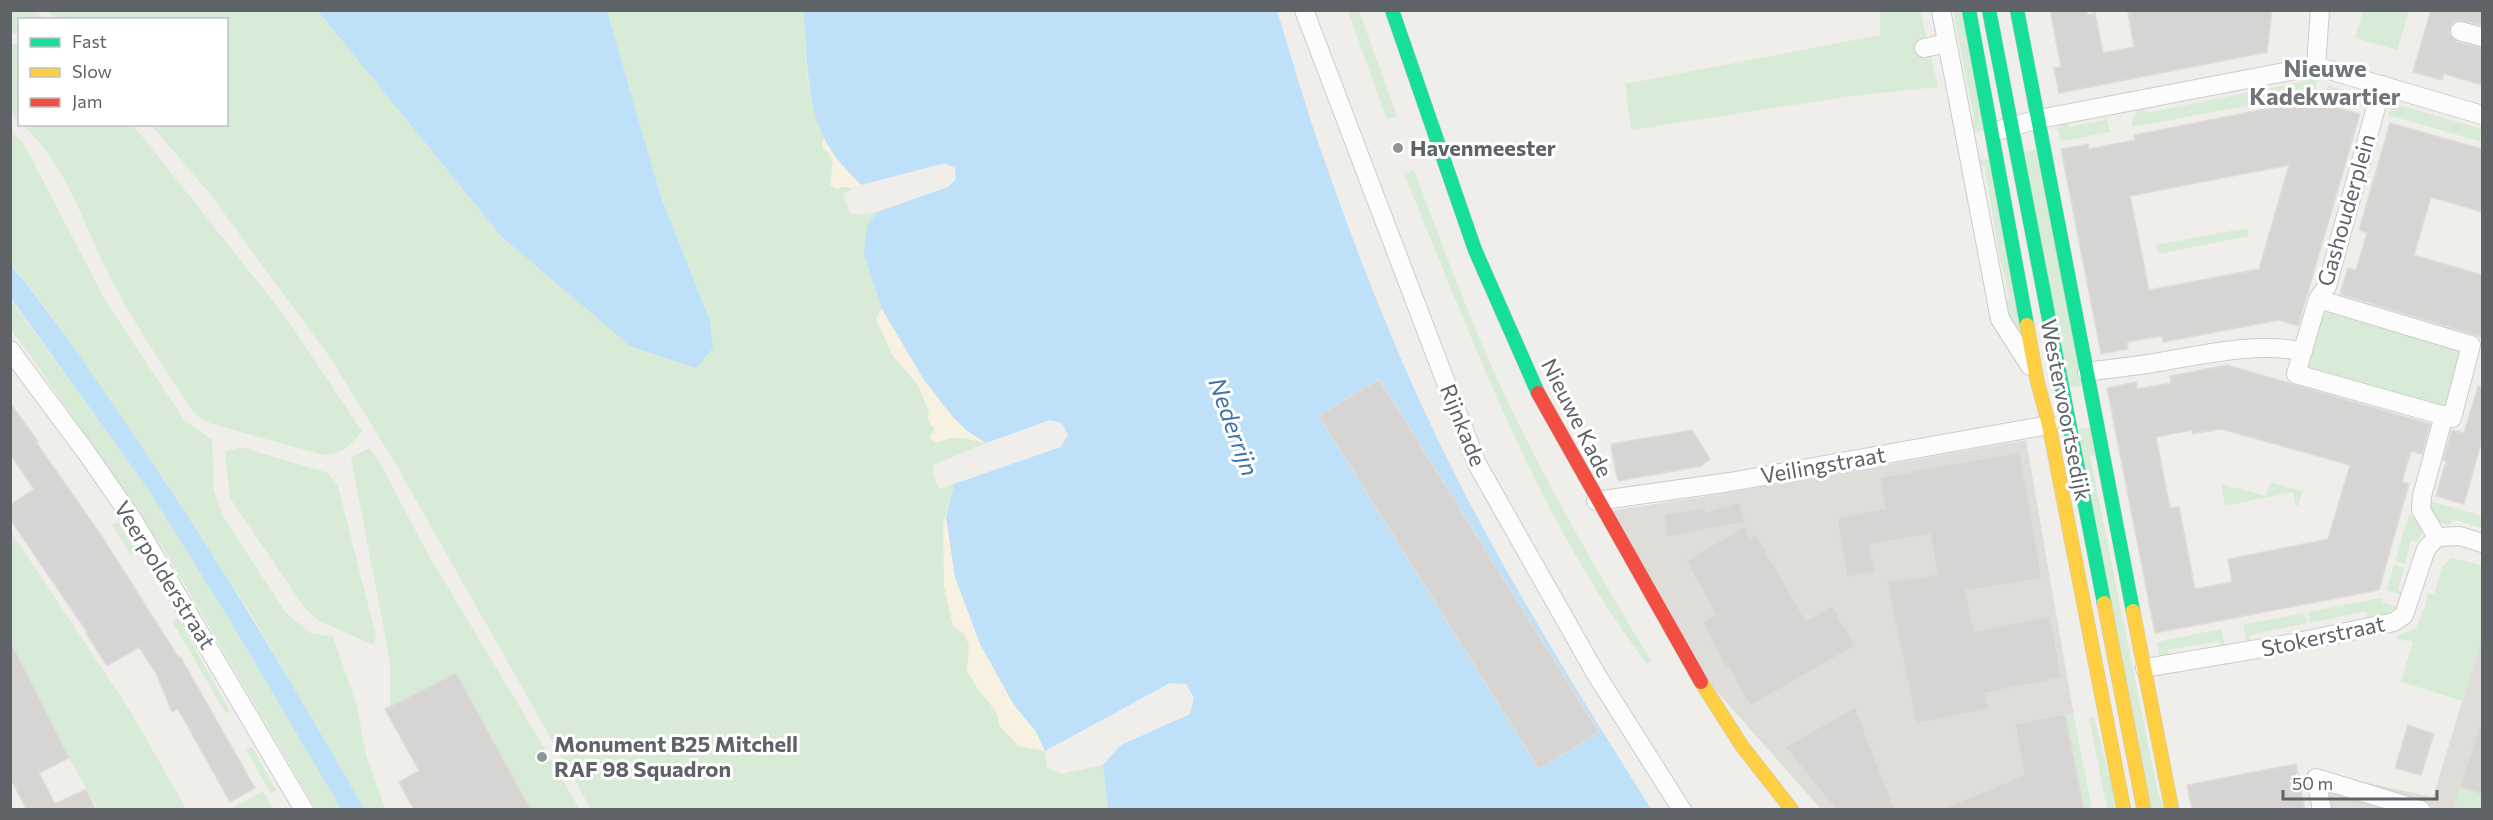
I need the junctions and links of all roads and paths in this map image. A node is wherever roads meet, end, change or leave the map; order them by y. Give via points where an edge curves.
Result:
1 (1304, 10) edge
2 (1392, 10) edge
3 (1941, 10) edge
4 (1969, 10) edge
5 (1989, 10) edge
6 (2018, 10) edge
7 (2320, 10) edge
8 (2460, 31) dead end
9 (2482, 38) edge
10 (1947, 43) junction
11 (1924, 48) dead end
12 (2316, 66) junction
13 (2382, 85) junction
14 (2482, 115) edge
15 (2039, 119) junction
16 (2012, 125) junction
17 (1993, 133) junction
18 (2318, 299) junction
19 (10, 350) edge
20 (2303, 351) junction
21 (2087, 372) junction
22 (2037, 380) junction
23 (2444, 415) junction
24 (2049, 425) junction
25 (1596, 501) junction
26 (2437, 537) junction
27 (2482, 543) edge
28 (2145, 669) junction
29 (304, 810) edge
30 (1682, 810) edge
31 (1792, 810) edge
32 (2124, 810) edge
33 (2144, 810) edge
34 (2172, 810) edge
35 (2322, 810) edge
36 (2421, 810) edge

1 - 30 street, Rijnkade via 1477,464 1596,674
2 - 25 street, Nieuwe Kade via 1475,250 1537,391
3 - 10 street, Westervoortsedijk
4 - 17 street, Westervoortsedijk
5 - 16 street, Westervoortsedijk
6 - 15 street, Westervoortsedijk
7 - 12 street
8 - 9 street
10 - 11 street
10 - 22 street, Westervoortsedijk via 2000,319
12 - 13 street
12 - 15 street
13 - 14 street
13 - 18 street, Gashouderplein via 2326,286
15 - 16 street
15 - 21 street, Westervoortsedijk
16 - 17 street
16 - 33 street, Westervoortsedijk
17 - 22 street, Westervoortsedijk
18 - 20 street, Gashouderplein
18 - 23 street, Gashouderplein via 2471,345 2452,418
19 - 29 street, Veerpolderstraat via 139,529
20 - 21 street via 2276,346 2225,350
20 - 23 street, Gashouderplein via 2296,374
21 - 28 street, Westervoortsedijk
22 - 24 street, Westervoortsedijk
23 - 26 street, Gashouderplein via 2421,510
24 - 25 street, Veilingstraat via 1730,482
24 - 32 street, Westervoortsedijk
25 - 31 street, Nieuwe Kade via 1685,657 1742,746
26 - 27 street via 2460,536
26 - 28 street, Stokerstraat via 2426,549 2404,615 2394,622
28 - 34 street, Westervoortsedijk
35 - 36 street via 2316,778

